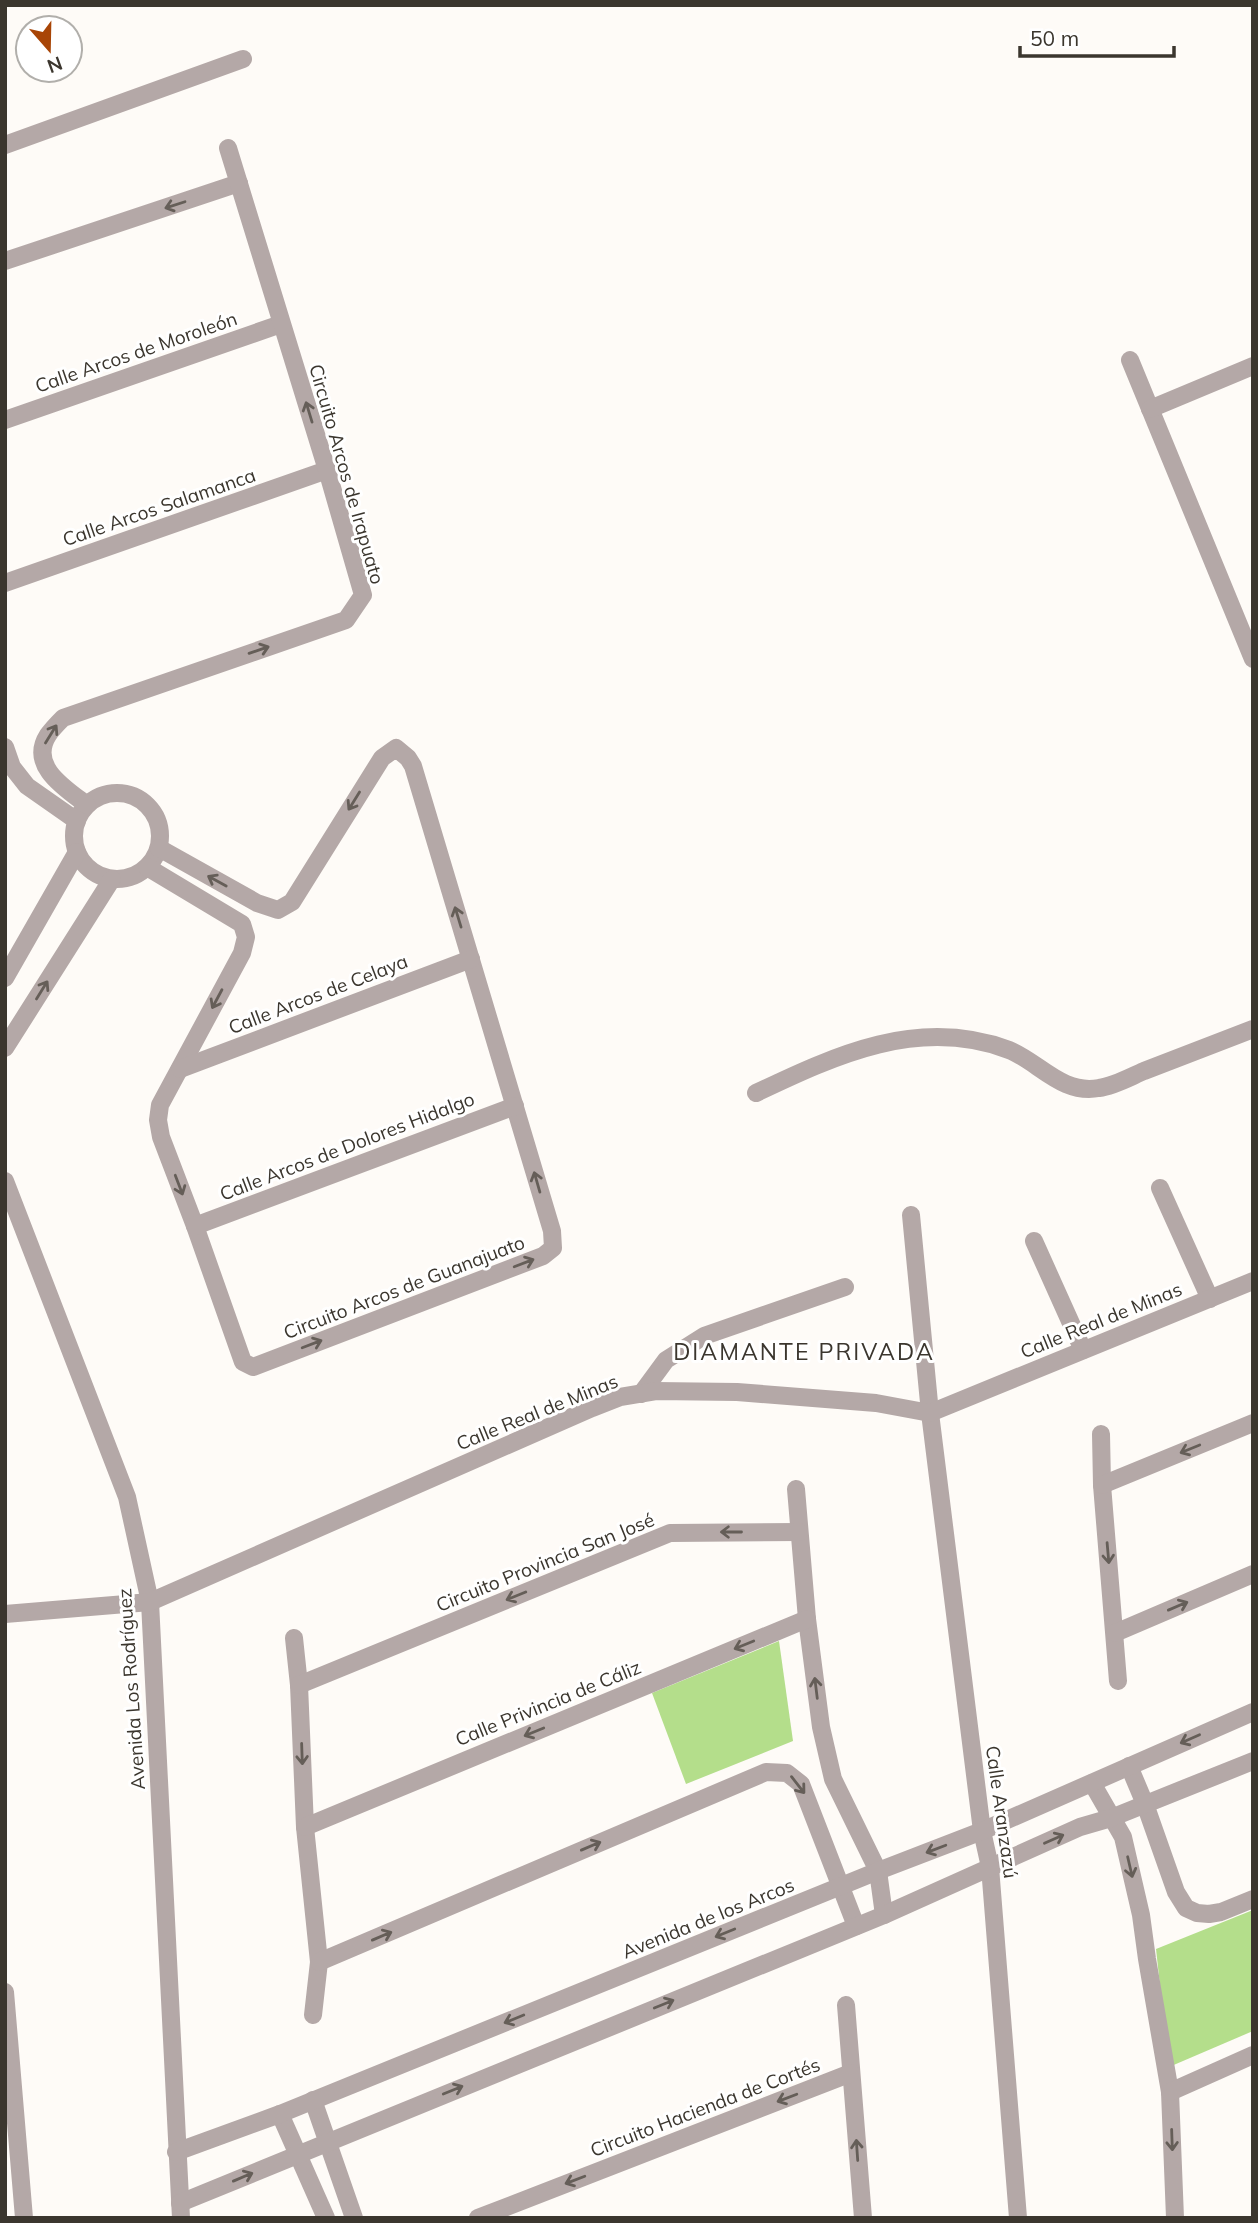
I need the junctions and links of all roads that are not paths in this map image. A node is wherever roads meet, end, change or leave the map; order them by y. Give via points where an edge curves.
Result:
1 (243, 59) dead end
2 (5, 145) edge
3 (228, 148) dead end
4 (239, 183) junction
5 (5, 261) edge
6 (281, 324) junction
7 (1130, 360) dead end
8 (1253, 366) edge
9 (1150, 409) junction
10 (5, 420) edge
11 (327, 470) junction
12 (5, 583) edge
13 (1253, 659) edge
14 (5, 747) edge
15 (87, 805) junction
16 (77, 821) junction
17 (159, 848) junction
18 (77, 852) junction
19 (147, 867) junction
20 (112, 879) junction
21 (471, 959) junction
22 (5, 978) edge
23 (1253, 1029) edge
24 (5, 1048) edge
25 (180, 1069) junction
26 (756, 1093) dead end
27 (514, 1105) junction
28 (5, 1181) edge
29 (1160, 1188) dead end
30 (911, 1215) dead end
31 (195, 1226) junction
32 (1034, 1241) dead end
33 (1253, 1280) edge
34 (845, 1287) dead end
35 (1210, 1298) junction
36 (1083, 1350) junction
37 (641, 1394) junction
38 (930, 1413) junction
39 (1253, 1423) edge
40 (1101, 1434) dead end
41 (1102, 1485) junction
42 (796, 1489) dead end
43 (799, 1532) junction
44 (1253, 1574) edge
45 (150, 1602) junction
46 (5, 1614) edge
47 (807, 1619) junction
48 (1115, 1633) junction
49 (294, 1638) dead end
50 (1118, 1681) dead end
51 (299, 1685) junction
52 (1253, 1712) edge
53 (1253, 1760) edge
54 (1129, 1766) junction
55 (1093, 1783) junction
56 (1145, 1804) junction
57 (1111, 1818) junction
58 (305, 1827) junction
59 (982, 1831) junction
60 (990, 1867) junction
61 (878, 1871) junction
62 (841, 1886) junction
63 (1253, 1899) edge
64 (884, 1915) junction
65 (856, 1926) junction
66 (319, 1962) junction
67 (5, 1992) edge
68 (845, 2006) dead end
69 (313, 2015) dead end
70 (1253, 2055) edge
71 (851, 2073) junction
72 (1170, 2092) junction
73 (313, 2101) junction
74 (280, 2114) junction
75 (327, 2141) junction
76 (176, 2152) junction
77 (299, 2153) junction
78 (180, 2210) edge
79 (861, 2217) edge
80 (24, 2218) edge
81 (326, 2218) edge
82 (354, 2218) edge
83 (478, 2218) edge
84 (1018, 2218) edge
85 (1175, 2218) edge

1 - 2 street
3 - 4 street, Circuito Arcos de Irapuato
4 -> 5 street
4 - 6 street, Circuito Arcos de Irapuato
6 - 10 street, Calle Arcos de Moroleón
11 -> 6 street, Circuito Arcos de Irapuato
7 - 9 street
8 - 9 street
9 - 13 street
11 - 12 street, Calle Arcos Salamanca
15 -> 11 street, Circuito Arcos de Irapuato via 52,778 42,757 47,736 63,718 346,620 363,595
14 - 16 street via 12,767 27,786
15 - 16 street
15 - 17 street via 117,792 147,803 161,832
16 - 18 street
17 - 19 street
21 -> 17 street, Circuito Arcos de Guanajuato via 413,766 396,748 382,758 292,902 278,910
18 - 20 street via 97,874
18 - 22 street
19 - 20 street
19 -> 25 street, Circuito Arcos de Guanajuato via 242,925 246,937 242,953
24 -> 20 street
21 - 25 street, Calle Arcos de Celaya
21 - 27 street, Circuito Arcos de Guanajuato
23 - 26 street via 1099,1088 1071,1087 1012,1052 974,1039 923,1036 859,1049
25 -> 31 street, Circuito Arcos de Guanajuato via 160,1105 158,1120
27 - 31 street, Calle Arcos de Dolores Hidalgo
31 -> 27 street, Circuito Arcos de Guanajuato via 243,1362 253,1367 543,1256 552,1248 552,1231
28 - 45 street, Avenida Los Rodríguez via 127,1497
29 - 35 street
30 - 38 street, Calle Aranzazú
32 - 36 street
33 - 35 street, Calle Real de Minas
34 - 37 street via 704,1336 666,1360
35 - 36 street, Calle Real de Minas
36 - 38 street, Calle Real de Minas
37 - 38 street, Calle Real de Minas via 737,1392 876,1403
37 - 45 street, Calle Real de Minas via 592,1408
38 - 59 street, Calle Aranzazú
39 -> 41 street
40 - 41 street
41 -> 48 street
42 - 43 street
43 - 47 street
43 -> 51 street, Circuito Provincia San José via 670,1533
48 -> 44 street
45 - 46 street, Calle Real de Minas
45 - 76 street, Avenida Los Rodríguez
47 -> 58 street, Calle Privincia de Cáliz
61 -> 47 street via 833,1779 821,1727
48 - 50 street
49 - 51 street
51 -> 58 street
52 -> 54 street, Avenida de los Arcos
53 - 56 street
54 - 55 street, Avenida de los Arcos
54 - 56 street
55 - 57 street
55 - 59 street, Avenida de los Arcos
56 - 57 street
56 - 63 street via 1186,1908 1209,1914
60 -> 57 street
57 -> 72 street via 1123,1837 1141,1916
58 - 66 street
59 - 60 street, Calle Aranzazú
59 -> 61 street, Avenida de los Arcos
60 - 64 street
60 - 84 street, Calle Aranzazú
61 - 62 street, Avenida de los Arcos
61 - 64 street
62 - 65 street
66 -> 62 street via 766,1772 787,1773 801,1784
62 -> 73 street, Avenida de los Arcos
64 - 65 street
75 -> 65 street
66 - 69 street
67 - 80 street
68 - 71 street
70 - 72 street
79 -> 71 street, Circuito Hacienda de Cortés
71 -> 83 street, Circuito Hacienda de Cortés
72 -> 85 street
73 - 74 street, Avenida de los Arcos
73 - 75 street
74 - 76 street, Avenida de los Arcos
74 - 77 street
75 - 77 street
75 - 82 street
76 - 78 street, Avenida Los Rodríguez
78 -> 77 street
77 - 81 street

